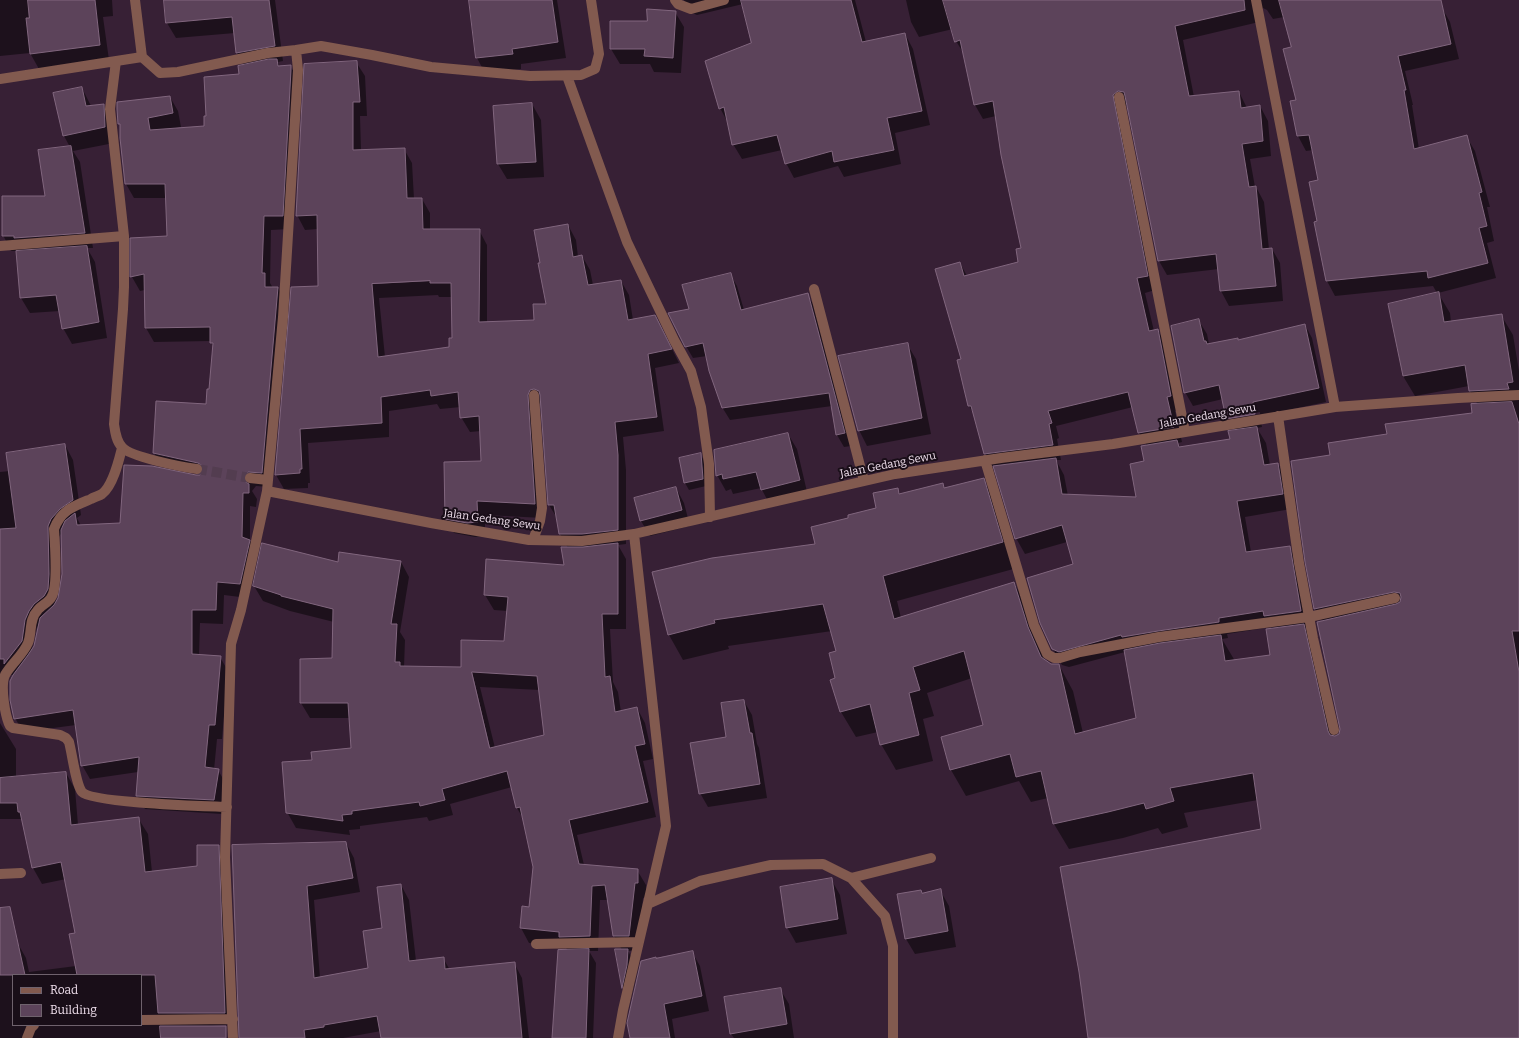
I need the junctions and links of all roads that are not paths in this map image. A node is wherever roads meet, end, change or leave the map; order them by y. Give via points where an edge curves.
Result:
1 (135, 0) edge
2 (591, 0) edge
3 (675, 0) edge
4 (724, 0) edge
5 (1256, 0) edge
6 (296, 50) junction
7 (142, 57) junction
8 (116, 61) junction
9 (567, 76) junction
10 (0, 79) edge
11 (1119, 97) dead end
12 (124, 236) junction
13 (0, 246) edge
14 (814, 289) dead end
15 (534, 395) dead end
16 (1519, 396) edge
17 (1336, 407) junction
18 (1278, 416) junction
19 (1185, 432) junction
20 (122, 448) junction
21 (985, 460) junction
22 (197, 469) tunnel mouth
23 (250, 478) tunnel mouth
24 (268, 480) junction
25 (864, 481) junction
26 (267, 491) junction
27 (710, 517) junction
28 (634, 534) junction
29 (533, 540) junction
30 (1395, 598) dead end
31 (1309, 617) junction
32 (1334, 730) dead end
33 (227, 807) junction
34 (932, 858) dead end
35 (21, 873) dead end
36 (0, 874) edge
37 (852, 878) junction
38 (648, 904) junction
39 (639, 942) junction
40 (536, 944) dead end
41 (232, 1019) junction
42 (142, 1020) edge
43 (33, 1026) edge
44 (27, 1038) edge
45 (233, 1038) edge
46 (618, 1038) edge
47 (893, 1038) edge

1 - 7 street
2 - 9 street via 599,54 595,69 581,75
3 - 4 street via 678,4 691,9
5 - 17 street
6 - 7 street via 268,53 178,72 160,73
6 - 9 street via 321,46 431,67 530,76
6 - 24 street via 298,70 283,317
7 - 8 street
8 - 10 street
8 - 12 street via 110,109
9 - 27 street via 628,242 691,371 701,407 709,464
11 - 19 street
12 - 13 street
12 - 20 street via 124,309 114,424
14 - 25 street
15 - 29 street via 542,508
16 - 17 street, Jalan Gedang Sewu
17 - 18 street, Jalan Gedang Sewu
18 - 19 street, Jalan Gedang Sewu
18 - 31 street
19 - 21 street, Jalan Gedang Sewu
20 - 22 street via 167,464
20 - 33 street via 115,472 103,493 74,505 56,523 55,587 52,597 36,611 28,643 4,676 3,695 8,723 13,728 66,738 80,788 86,796 123,801
21 - 25 street, Jalan Gedang Sewu
21 - 31 street via 1034,625 1049,656 1060,658 1159,637
23 - 24 street
24 - 26 street
25 - 27 street, Jalan Gedang Sewu
26 - 29 street, Jalan Gedang Sewu
26 - 33 street via 232,644
27 - 28 street, Jalan Gedang Sewu
28 - 29 street, Jalan Gedang Sewu via 582,541
28 - 38 street via 666,826
30 - 31 street
31 - 32 street
33 - 41 street via 225,857
34 - 37 street
35 - 36 street
37 - 38 street via 823,864 772,865 700,881
37 - 47 street via 885,916 893,946
38 - 39 street
39 - 40 street
39 - 46 street
41 - 42 street
41 - 45 street
43 - 44 street

